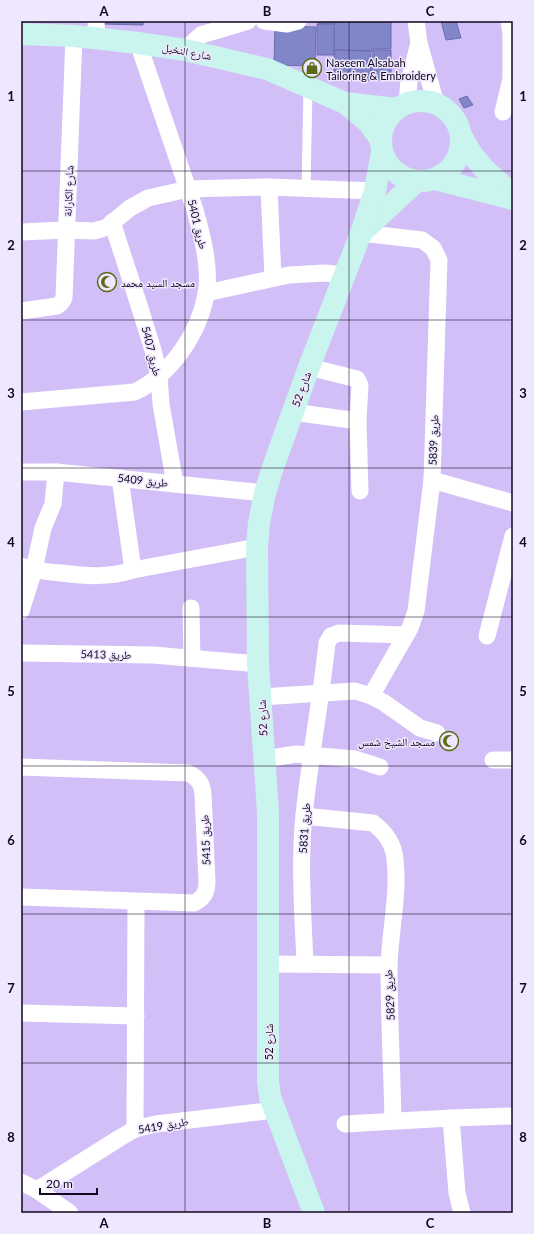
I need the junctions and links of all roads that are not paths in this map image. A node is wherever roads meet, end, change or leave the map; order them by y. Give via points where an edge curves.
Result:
1 (248, 21) edge
2 (264, 21) edge
3 (298, 21) edge
4 (416, 21) edge
5 (511, 29) edge
6 (97, 30) edge
7 (21, 34) edge
8 (74, 36) junction
9 (138, 43) junction
10 (419, 43) junction
11 (185, 50) junction
12 (308, 86) junction
13 (345, 103) junction
14 (436, 104) junction
15 (402, 106) junction
16 (503, 112) dead end
17 (461, 135) junction
18 (381, 146) junction
19 (426, 180) junction
20 (269, 187) junction
21 (306, 188) junction
22 (188, 190) junction
23 (374, 191) junction
24 (513, 195) edge
25 (513, 199) edge
26 (112, 222) junction
27 (66, 230) junction
28 (21, 232) edge
29 (361, 233) junction
30 (344, 275) junction
31 (272, 278) junction
32 (206, 293) junction
33 (21, 311) edge
34 (309, 367) junction
35 (159, 376) junction
36 (21, 402) edge
37 (293, 412) junction
38 (358, 422) junction
39 (21, 472) edge
40 (56, 472) junction
41 (120, 478) junction
42 (432, 480) junction
43 (175, 484) junction
44 (360, 491) dead end
45 (265, 493) junction
46 (513, 504) edge
47 (513, 536) edge
48 (257, 547) junction
49 (27, 568) edge
50 (133, 570) junction
51 (22, 605) edge
52 (191, 608) dead end
53 (406, 635) junction
54 (487, 636) dead end
55 (21, 653) edge
56 (192, 658) junction
57 (258, 664) junction
58 (322, 694) junction
59 (371, 696) junction
60 (261, 697) junction
61 (437, 733) dead end
62 (312, 756) junction
63 (264, 759) junction
64 (493, 760) dead end
65 (513, 760) edge
66 (21, 767) edge
67 (380, 767) dead end
68 (304, 816) junction
69 (21, 897) edge
70 (136, 902) junction
71 (268, 964) junction
72 (305, 964) junction
73 (389, 965) junction
74 (21, 1013) edge
75 (136, 1016) junction
76 (275, 1110) junction
77 (513, 1116) edge
78 (451, 1118) junction
79 (393, 1121) junction
80 (345, 1124) dead end
81 (135, 1129) junction
82 (21, 1182) edge
83 (37, 1190) junction
84 (70, 1213) edge
85 (314, 1213) edge
86 (462, 1213) edge

1 - 11 street via 201,36
2 - 3 street via 287,24
4 - 10 street
5 - 16 street via 512,79
6 - 8 street, شارع النخيل
6 - 9 street, شارع النخيل
7 - 8 street, شارع النخيل
8 - 27 street, شارع الكارانة
9 - 11 street, شارع النخيل
9 - 22 street, طريق 5401
10 - 14 street
10 - 15 street
11 - 12 street, شارع النخيل via 267,69
12 - 13 street, شارع النخيل
12 - 21 lane
13 - 15 street, شارع النخيل
13 - 18 street, شارع النخيل via 368,122
14 - 15 street via 416,101
14 - 17 street via 453,116
15 - 18 street via 388,117 382,128
17 - 19 street via 461,149 456,162 447,172
17 - 24 street via 471,153 486,171
18 - 19 street via 387,163 395,172 405,178
18 - 23 street, شارع 52
19 - 25 street
19 - 29 street, شارع 52
20 - 21 street
20 - 22 street
20 - 31 street
21 - 23 street
22 - 26 street via 148,198
22 - 32 street, طريق 5401 via 203,237 207,265
23 - 29 street, شارع 52
26 - 27 street via 107,227 94,231
26 - 35 street, طريق 5407
27 - 28 street
27 - 33 street, شارع الكارانة via 64,298 57,306
29 - 30 street, شارع 52
29 - 42 street, طريق 5839 via 422,240 433,248 439,260
30 - 31 street via 306,273
30 - 34 street, شارع 52
31 - 32 street
32 - 35 street, طريق 5401 via 200,317 190,339 176,359
34 - 37 street, شارع 52
34 - 38 street via 357,379 360,385
35 - 36 street, طريق 5401 via 148,386 135,392
35 - 43 street, طريق 5407 via 161,404
37 - 38 street
37 - 45 street, شارع 52
38 - 44 street
39 - 40 street, طريق 5409
40 - 41 street, طريق 5409
40 - 49 street via 53,504
41 - 43 street, طريق 5409
41 - 50 street
42 - 46 street
42 - 53 street, طريق 5839 via 416,611
43 - 45 street, طريق 5409
45 - 48 street, شارع 52 via 258,523
47 - 54 street
48 - 50 street
48 - 57 street, شارع 52
49 - 50 street via 85,576 119,574
49 - 51 street
52 - 56 street
53 - 58 street, طريق 5831 via 330,636 327,643
53 - 59 street, طريق 5839
55 - 56 street, طريق 5413
56 - 57 street, طريق 5413
57 - 60 street, شارع 52
58 - 59 street via 355,692
58 - 60 street
58 - 62 street, طريق 5831
59 - 61 street via 420,728
60 - 63 street, شارع 52
62 - 63 street via 296,754
62 - 67 street via 355,759
62 - 68 street, طريق 5831
63 - 71 street, شارع 52 via 268,812
64 - 65 street
66 - 70 street, طريق 5415 via 188,773 196,777 202,785 203,794 207,890 202,899 194,903
68 - 72 street, طريق 5831 via 301,879
68 - 73 street via 372,823 382,829 389,839 395,859 395,883
69 - 70 street, طريق 5415
70 - 75 street
71 - 72 street, طريق 5829
71 - 76 street, شارع 52 via 268,1081
72 - 73 street, طريق 5829
73 - 79 street, طريق 5829
74 - 75 street
75 - 81 street
76 - 81 street, طريق 5419 via 156,1124
76 - 85 street, شارع 52
77 - 78 street
78 - 79 street
78 - 86 street via 457,1193
79 - 80 street
81 - 83 street, طريق 5419
82 - 83 street
83 - 84 street

